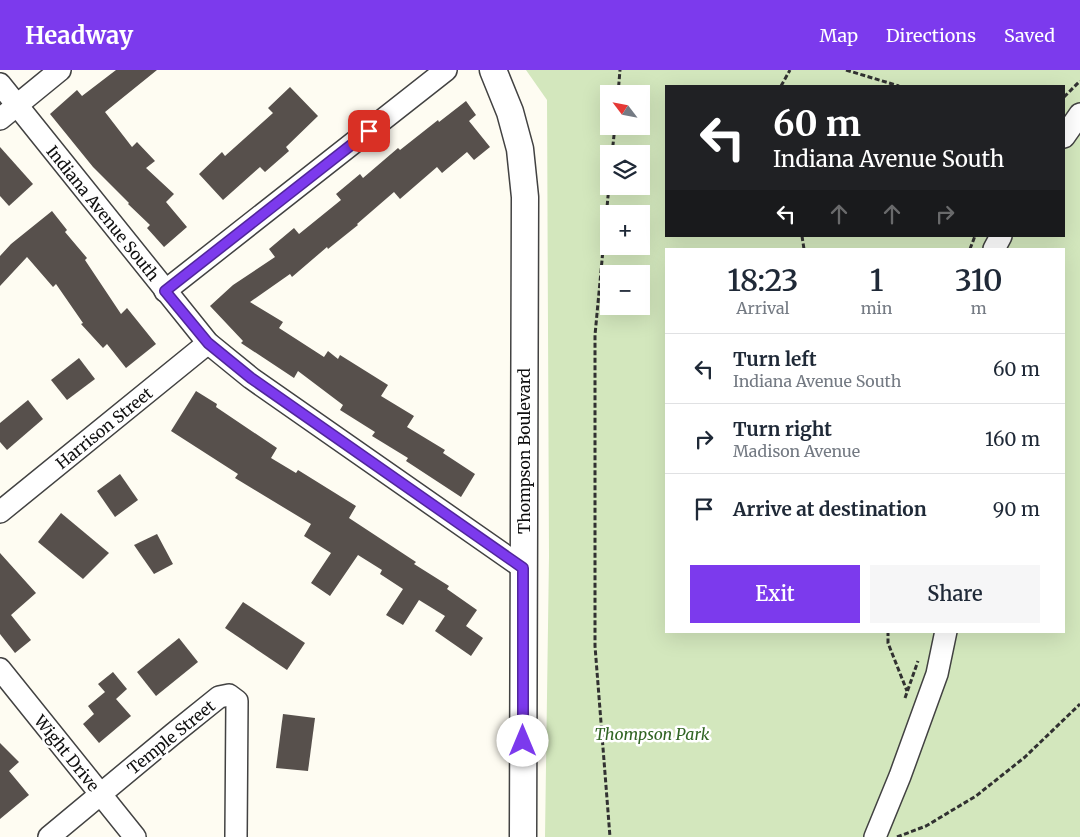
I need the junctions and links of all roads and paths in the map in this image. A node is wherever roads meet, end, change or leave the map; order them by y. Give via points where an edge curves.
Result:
1 (60, 70) edge
2 (446, 70) edge
3 (493, 70) edge
4 (620, 70) edge
5 (790, 70) edge
6 (846, 70) edge
7 (1080, 81) edge
8 (0, 84) edge
9 (619, 85) edge
10 (782, 85) edge
11 (895, 85) edge
12 (1065, 96) edge
13 (17, 106) junction
14 (1080, 114) edge
15 (0, 119) edge
16 (1065, 136) edge
17 (608, 195) edge
18 (165, 291) junction
19 (208, 343) junction
20 (0, 512) edge
21 (523, 568) junction
22 (888, 633) edge
23 (946, 633) edge
24 (0, 669) edge
25 (907, 692) dead end
26 (1080, 704) edge
27 (101, 795) junction
28 (49, 837) edge
29 (134, 837) edge
30 (236, 837) edge
31 (523, 837) edge
32 (610, 837) edge
33 (875, 837) edge
34 (896, 837) edge

1 - 13 street
2 - 18 street
3 - 21 street, Thompson Boulevard via 510,112 520,149 525,198
4 - 9 path
5 - 10 path
6 - 11 path
7 - 12 path
8 - 13 street, Indiana Avenue South
13 - 15 street
13 - 18 street, Indiana Avenue South
14 - 16 street
17 - 32 path via 594,354 595,646
18 - 19 street, Indiana Avenue South
19 - 20 street, Harrison Street
19 - 21 street, Indiana Avenue South via 251,378
21 - 31 street, Thompson Boulevard
22 - 25 path via 888,643
23 - 33 street via 938,674
24 - 27 street, Wight Drive
26 - 34 path via 1026,757 976,796 926,826
27 - 28 street, Temple Street
27 - 29 street, Wight Drive
27 - 30 street, Temple Street via 219,697 229,695 236,701

